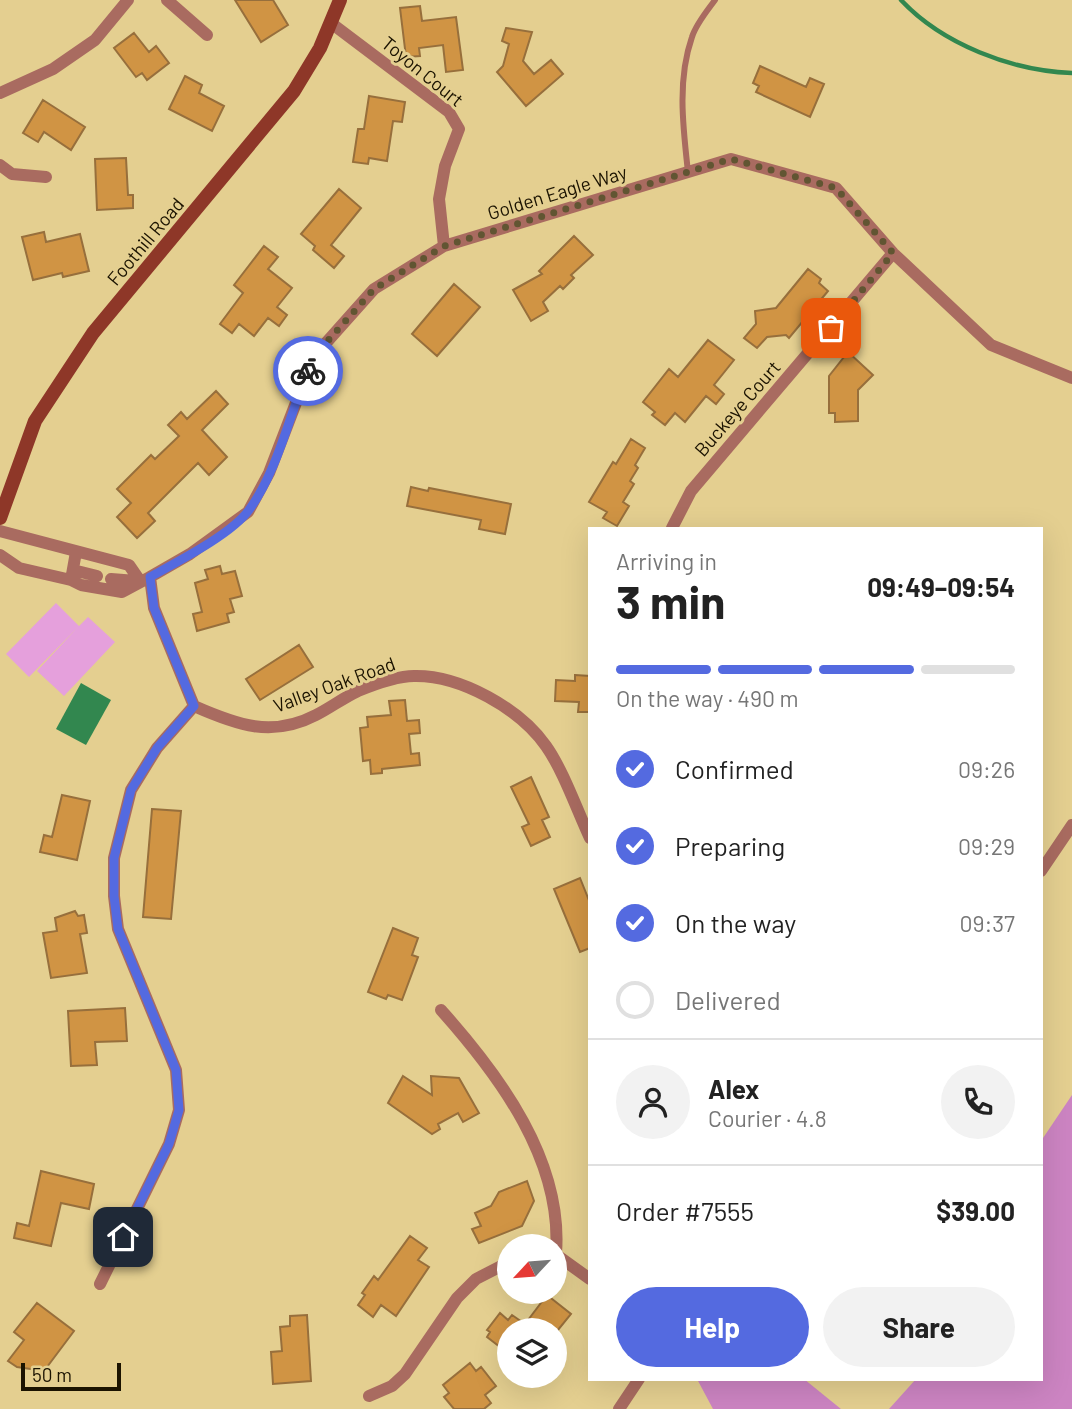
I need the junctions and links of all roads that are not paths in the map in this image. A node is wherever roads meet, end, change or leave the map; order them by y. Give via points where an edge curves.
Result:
1 (128, 0) edge
2 (167, 0) edge
3 (340, 0) edge
4 (715, 0) edge
5 (331, 23) junction
6 (207, 35) dead end
7 (0, 93) edge
8 (0, 165) edge
9 (688, 172) junction
10 (46, 177) dead end
11 (444, 246) junction
12 (893, 253) junction
13 (1072, 378) edge
14 (0, 518) edge
15 (673, 527) edge
16 (0, 531) edge
17 (76, 552) junction
18 (0, 555) edge
19 (72, 575) junction
20 (97, 576) dead end
21 (111, 579) dead end
22 (145, 579) junction
23 (194, 706) junction
24 (586, 820) edge
25 (1072, 825) edge
26 (1043, 868) edge
27 (441, 1010) dead end
28 (557, 1234) edge
29 (567, 1263) edge
30 (497, 1268) edge
31 (588, 1278) edge
32 (100, 1284) dead end
33 (638, 1381) edge
34 (369, 1396) dead end
35 (619, 1409) edge

1 - 7 street via 95,40 53,69
2 - 6 street
3 - 5 main road, Foothill Road
4 - 9 lane via 692,36 682,82
5 - 11 street, Toyon Court via 449,112 459,129 439,199
5 - 14 main road, Foothill Road via 294,92 93,333 63,377 32,429
8 - 10 street via 12,174
9 - 11 street, Golden Eagle Way
9 - 12 street, Golden Eagle Way via 731,159 836,188
11 - 22 street, Golden Eagle Way via 374,289 325,344 309,369 269,473 248,512 190,554
12 - 13 street, Golden Eagle Way via 991,345
12 - 15 street, Buckeye Court via 691,491
16 - 17 street
17 - 19 street
17 - 22 street via 129,565
18 - 19 street, Golden Eagle Way via 19,568
19 - 20 street, Golden Eagle Way
19 - 22 street, Golden Eagle Way via 81,585 122,592
21 - 22 street
22 - 23 street
23 - 24 street, Valley Oak Road via 233,724 267,728 314,716 388,680 415,676 466,687 518,715 547,747
23 - 32 street via 157,748 131,790 114,858 118,929 176,1070 179,1110 169,1144
25 - 26 street
27 - 28 street via 473,1046 522,1121 555,1199
29 - 31 street
30 - 34 street via 476,1279 457,1298 405,1374
33 - 35 street

